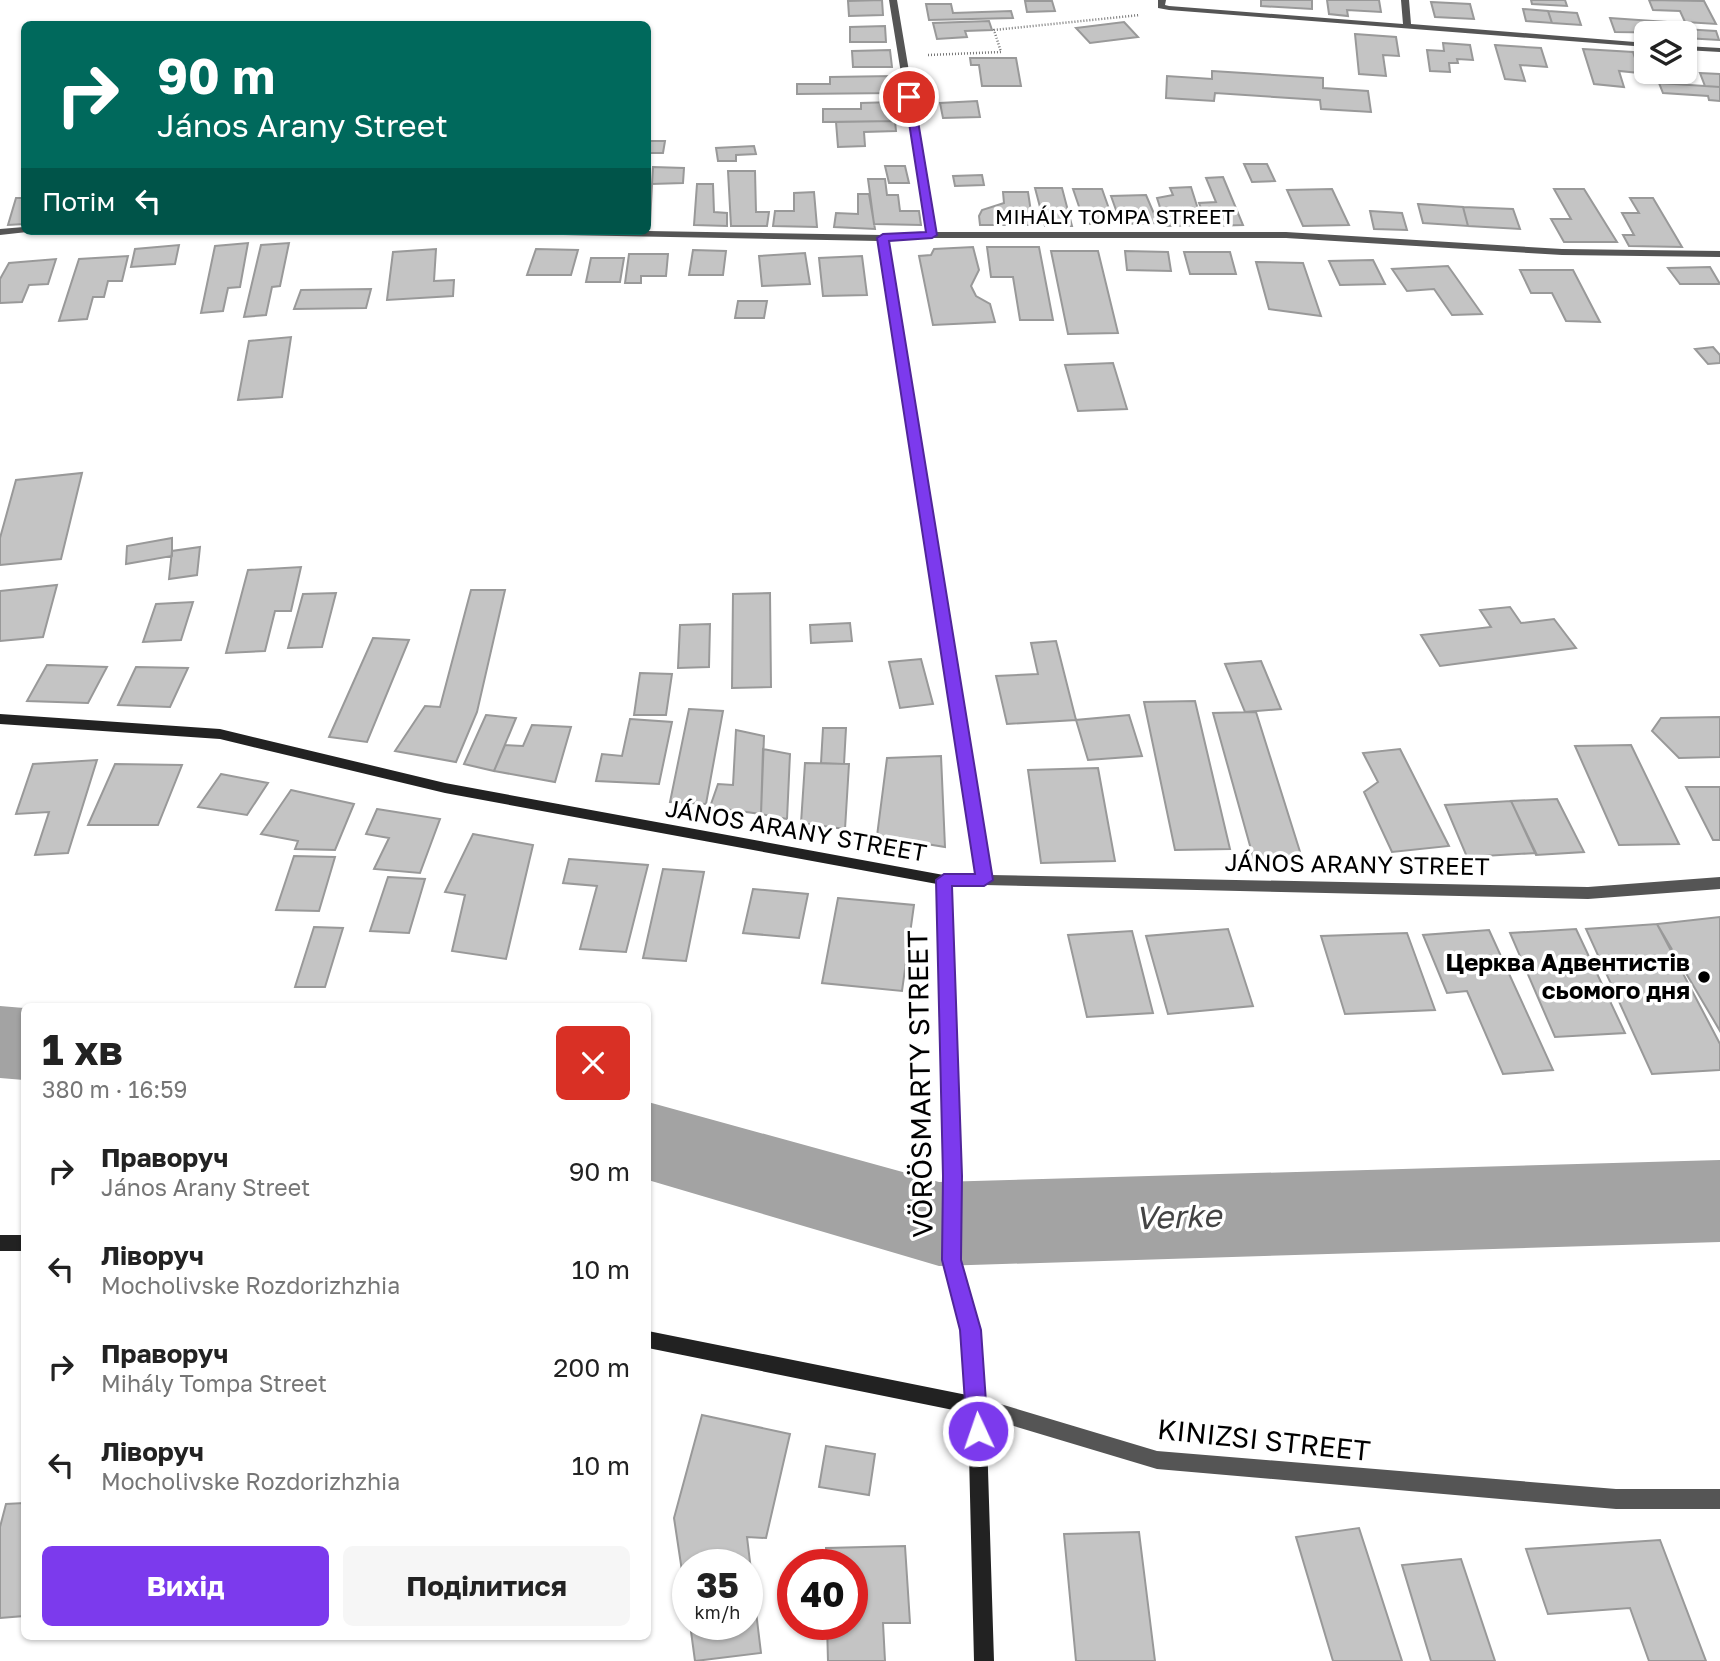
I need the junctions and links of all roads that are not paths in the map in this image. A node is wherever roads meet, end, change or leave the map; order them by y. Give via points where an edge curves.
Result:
1 (893, 0) edge
2 (1162, 0) edge
3 (1405, 0) edge
4 (1407, 27) junction
5 (1634, 44) edge
6 (1697, 49) edge
7 (1720, 50) edge
8 (21, 230) edge
9 (0, 232) edge
10 (651, 234) edge
11 (932, 235) junction
12 (883, 238) junction
13 (1720, 254) edge
14 (0, 719) edge
15 (944, 880) junction
16 (984, 880) junction
17 (1720, 883) edge
18 (0, 1243) edge
19 (21, 1243) edge
20 (651, 1341) edge
21 (977, 1406) junction
22 (1720, 1499) edge
23 (984, 1661) edge

1 - 11 street
2 - 4 street via 1161,6 1169,8
3 - 4 street
4 - 5 street
6 - 7 street
8 - 9 street
10 - 12 street, MIHÁLY TOMPA STREET
11 - 12 street, MIHÁLY TOMPA STREET
11 - 13 street, MIHÁLY TOMPA STREET via 1286,235 1563,252
12 - 16 street
14 - 15 street, JÁNOS ARANY STREET via 220,734 445,788
15 - 16 street, JÁNOS ARANY STREET
15 - 21 street, VÖRÖSMARTY STREET via 951,1260 971,1330
16 - 17 street, JÁNOS ARANY STREET via 1588,893
18 - 19 street
20 - 21 street, KINIZSI STREET
21 - 22 street, KINIZSI STREET via 1157,1460 1616,1499
21 - 23 street, VÖRÖSMARTY STREET

